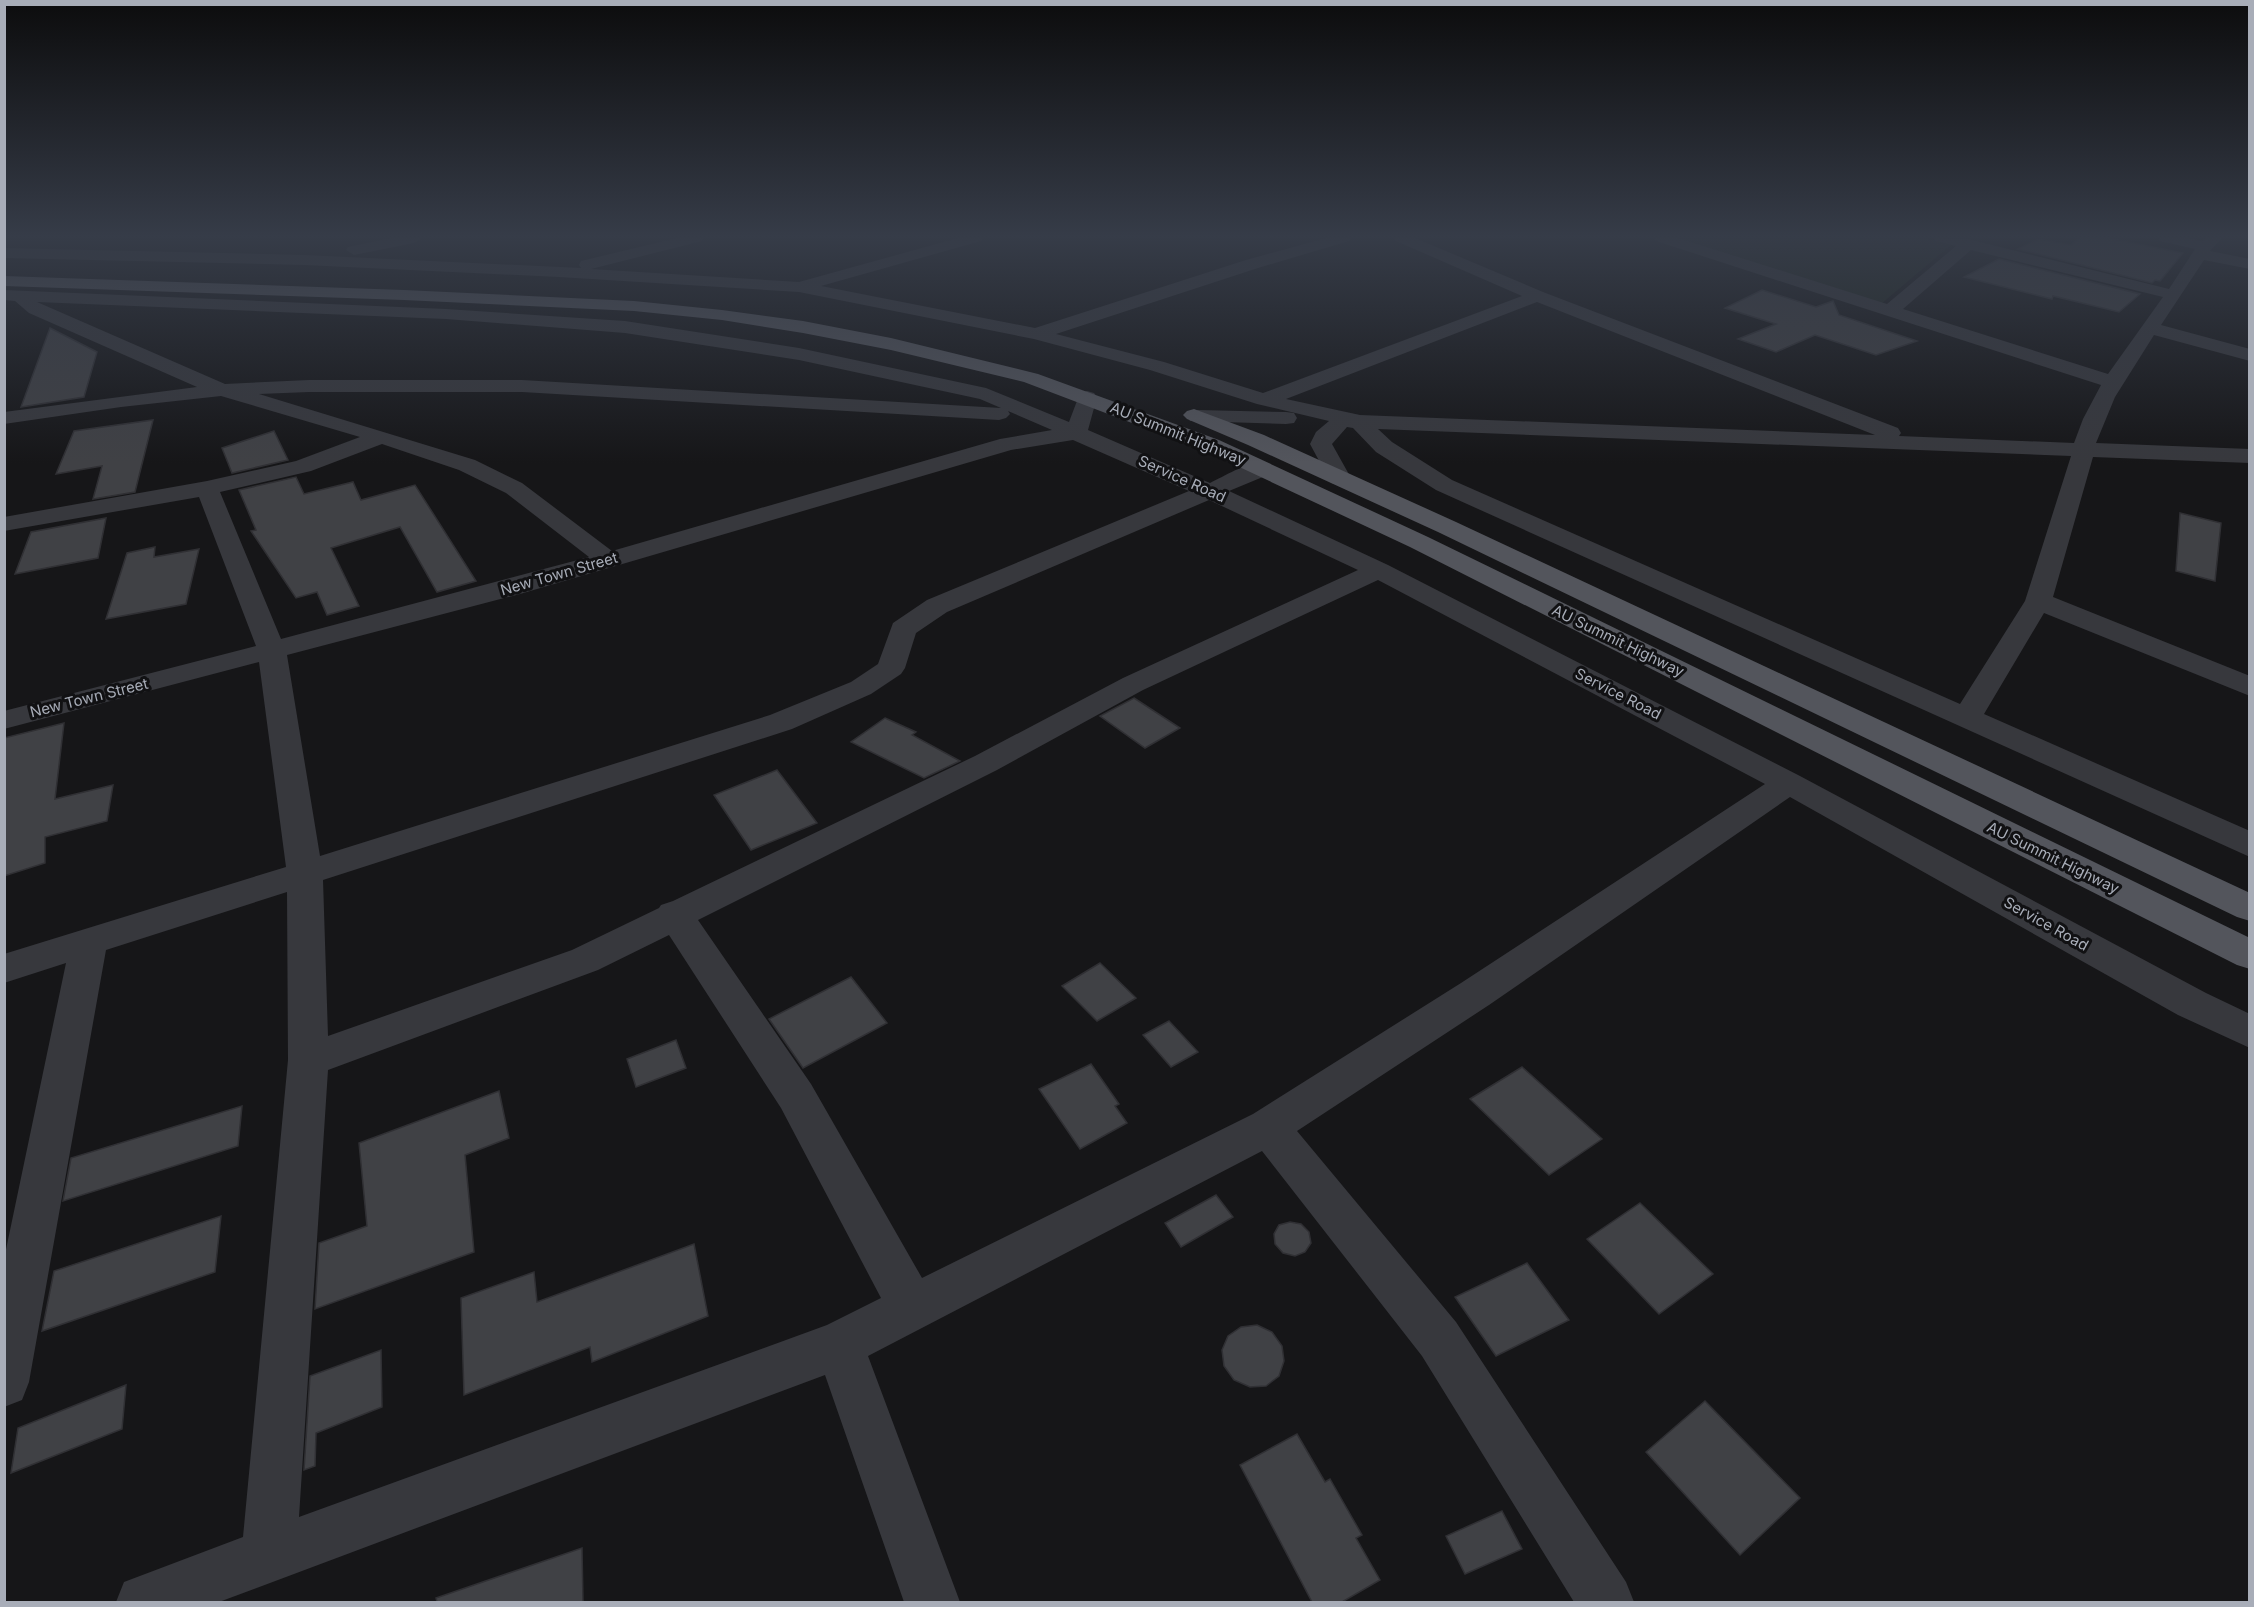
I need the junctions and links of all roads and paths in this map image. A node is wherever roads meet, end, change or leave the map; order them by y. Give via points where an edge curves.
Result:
1 (43, 313) edge
2 (427, 313) edge
3 (702, 313) edge
4 (805, 313) edge
5 (931, 313) edge
6 (1101, 313) edge
7 (1491, 313) edge
8 (1580, 313) edge
9 (1896, 313) edge
10 (2161, 313) edge
11 (2150, 328) junction
12 (1036, 334) junction
13 (2250, 355) edge
14 (2111, 382) junction
15 (222, 390) junction
16 (1087, 397) junction
17 (1263, 400) junction
18 (1033, 416) junction
19 (1198, 416) junction
20 (4, 418) edge
21 (1350, 421) junction
22 (1076, 433) junction
23 (382, 437) junction
24 (1915, 443) junction
25 (2083, 448) junction
26 (2250, 456) edge
27 (1262, 469) junction
28 (1339, 478) junction
29 (207, 488) junction
30 (1209, 491) junction
31 (4, 524) edge
32 (608, 560) junction
33 (1379, 570) junction
34 (2038, 601) junction
35 (272, 651) junction
36 (2250, 687) edge
37 (1966, 719) junction
38 (4, 720) edge
39 (1789, 783) junction
40 (2250, 845) edge
41 (305, 875) junction
42 (2250, 909) edge
43 (674, 914) junction
44 (89, 943) junction
45 (2250, 955) edge
46 (4, 969) edge
47 (2250, 1032) edge
48 (308, 1060) junction
49 (1268, 1127) junction
50 (912, 1308) junction
51 (838, 1345) junction
52 (4, 1382) edge
53 (269, 1557) junction
54 (144, 1602) edge
55 (932, 1602) edge
56 (1606, 1602) edge

1 - 15 street
2 - 18 street, Service Road via 625,327 799,354 986,394
3 - 16 main road, AU Summit Highway via 891,344 987,366
4 - 19 main road, AU Summit Highway via 912,331 997,351
5 - 12 street
6 - 12 street
7 - 17 street
8 - 24 street
9 - 14 street
10 - 11 street
11 - 13 street
11 - 14 street
12 - 17 street
14 - 25 street
15 - 18 street via 522,386
15 - 20 street
15 - 23 street
16 - 22 street
16 - 27 main road, AU Summit Highway
17 - 21 street
18 - 22 street, Service Road
19 - 21 street
19 - 28 main road, AU Summit Highway
21 - 24 street
21 - 28 street via 1324,437 1321,444
21 - 37 street via 1444,485
22 - 30 street, Service Road
22 - 32 street, New Town Street via 1008,444
23 - 29 street via 303,466
23 - 32 street via 467,465 514,488
24 - 25 street
25 - 26 street
25 - 34 street
27 - 30 street
27 - 45 main road, AU Summit Highway via 1419,542
28 - 42 main road, AU Summit Highway
29 - 31 street
29 - 35 street
30 - 33 street, Service Road
30 - 41 street via 937,606 903,629 891,668 861,688 781,722
32 - 35 street, New Town Street
33 - 39 street, Service Road
33 - 43 street via 1133,684 986,763
34 - 36 street
34 - 37 street
35 - 38 street, New Town Street
35 - 41 street
37 - 40 street
39 - 47 street, Service Road
39 - 49 street via 1475,994
41 - 44 street
41 - 48 street
43 - 48 street via 585,960
43 - 50 street via 796,1096
44 - 46 street
44 - 52 street
48 - 53 street
49 - 50 street
49 - 56 street via 1439,1339
50 - 51 street
51 - 53 street
51 - 55 street
53 - 54 street

